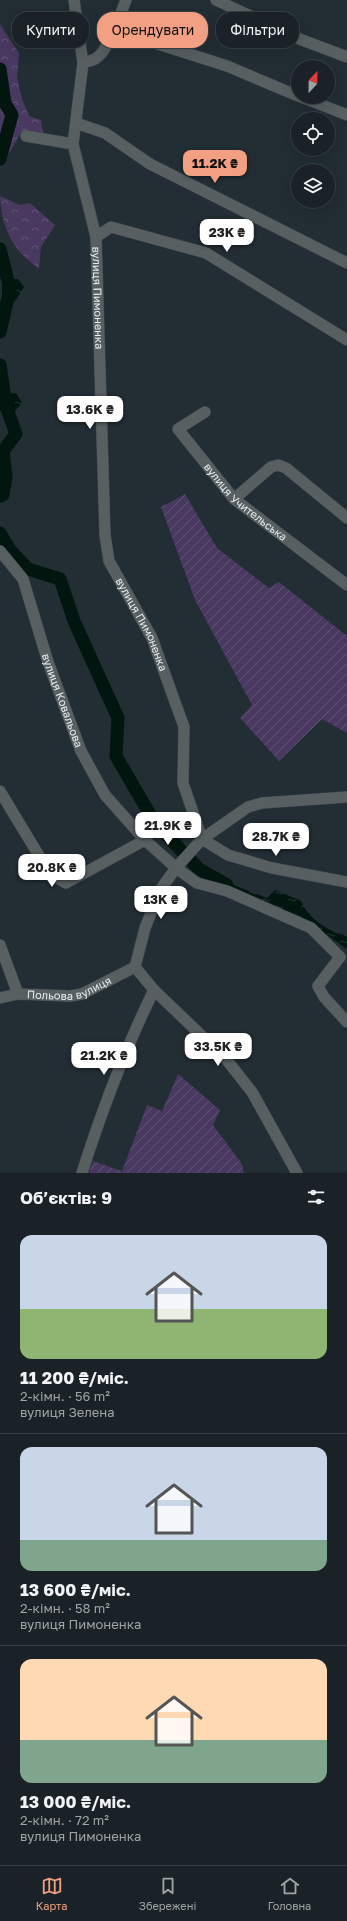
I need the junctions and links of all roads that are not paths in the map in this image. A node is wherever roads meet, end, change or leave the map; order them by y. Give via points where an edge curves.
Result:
1 (74, 0) edge
2 (126, 0) edge
3 (216, 0) edge
4 (121, 12) edge
5 (102, 48) edge
6 (170, 48) edge
7 (347, 57) edge
8 (82, 63) junction
9 (291, 93) edge
10 (319, 104) edge
11 (347, 115) edge
12 (76, 123) junction
13 (26, 136) dead end
14 (73, 144) junction
15 (96, 237) junction
16 (347, 264) edge
17 (346, 337) edge
18 (205, 412) dead end
19 (234, 499) junction
20 (347, 518) edge
21 (0, 551) edge
22 (347, 585) edge
23 (0, 791) edge
24 (347, 797) edge
25 (202, 839) junction
26 (145, 840) junction
27 (177, 867) junction
28 (347, 882) edge
29 (0, 945) edge
30 (344, 960) edge
31 (135, 967) junction
32 (154, 990) junction
33 (18, 994) junction
34 (0, 998) edge
35 (347, 1022) edge
36 (82, 1173) edge
37 (297, 1173) edge

1 - 8 street, вулиця Пимоненка
2 - 4 street
3 - 7 street via 302,40
5 - 8 street via 96,58
6 - 9 street via 227,66
8 - 12 street, вулиця Пимоненка
10 - 11 street
12 - 14 street, вулиця Пимоненка
12 - 16 street via 105,133 150,164
13 - 14 street
14 - 15 street, вулиця Пимоненка
15 - 17 street via 111,227 206,254
15 - 25 street, вулиця Пимоненка via 104,527 109,560 152,638 184,727 183,783
18 - 19 street, вулиця Учительська via 178,429
19 - 20 street via 271,467 278,465 286,468
19 - 22 street, вулиця Учительська
21 - 26 street, вулиця Ковальова via 23,579 48,662 81,750 105,795
23 - 26 street via 50,874 66,883
24 - 25 street via 262,803 248,807
25 - 27 street
25 - 28 street via 228,855 272,868
26 - 27 street, вулиця Ковальова
27 - 30 street, вулиця Ковальова via 196,883 227,892 311,928
27 - 31 street via 160,890 145,928
29 - 33 street
30 - 35 street via 318,986 324,997
31 - 32 street
31 - 33 street, Польова вулиця via 82,994
32 - 36 street via 134,1029
32 - 37 street via 226,1059 252,1092
33 - 34 street, Польова вулиця

